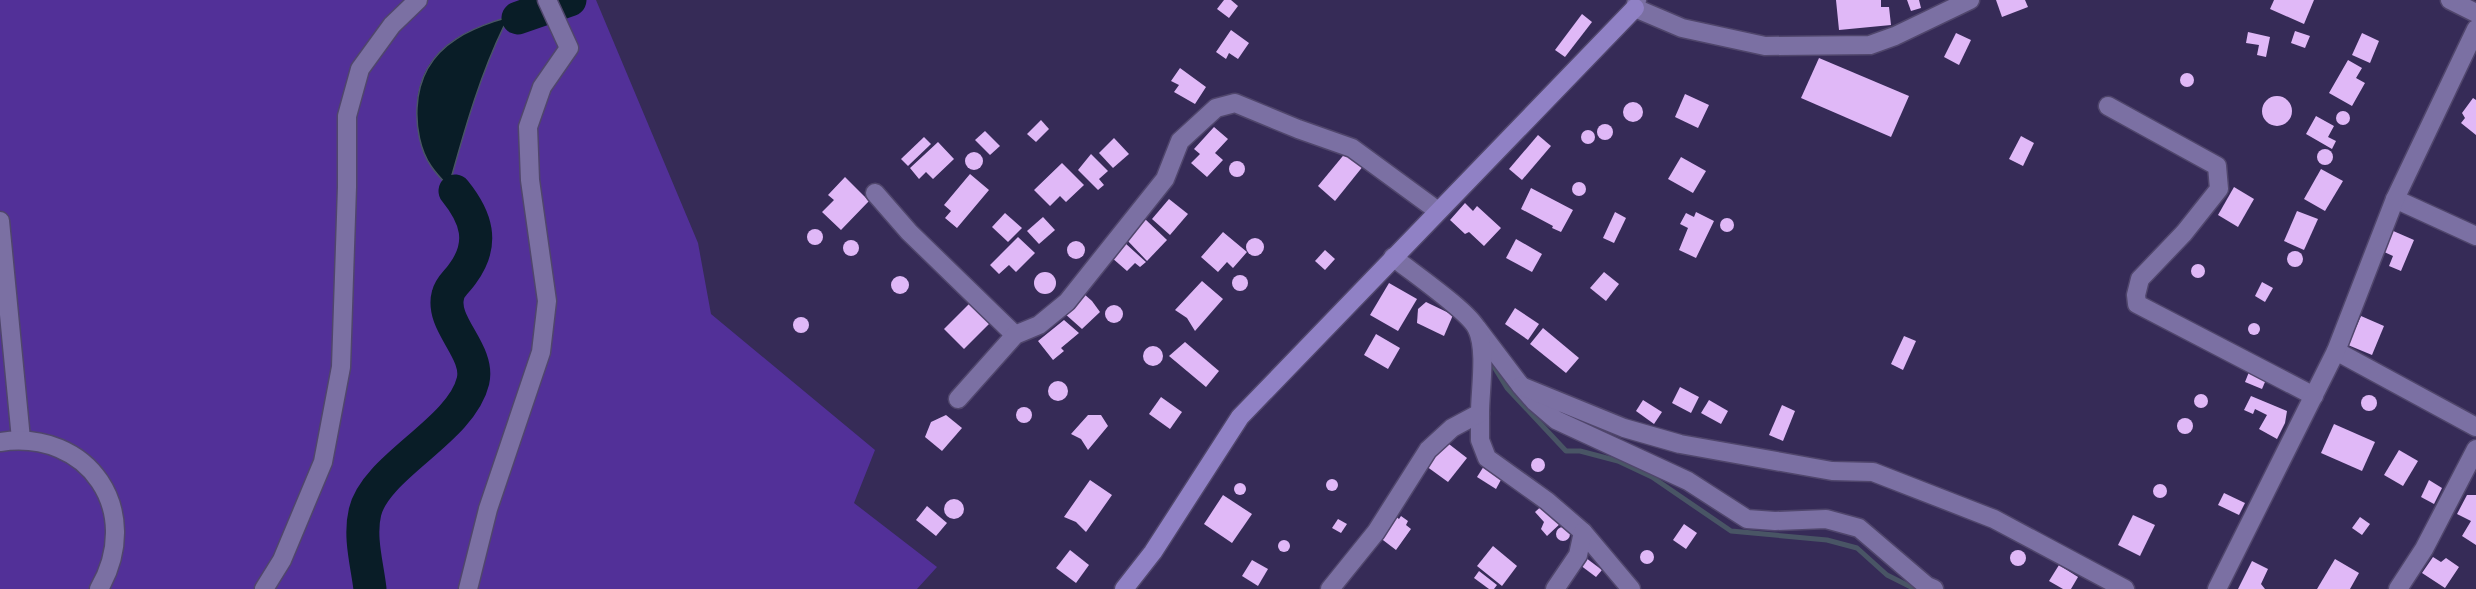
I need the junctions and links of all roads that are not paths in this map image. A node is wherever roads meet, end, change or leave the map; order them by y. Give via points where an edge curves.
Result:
1 (418, 0) edge
2 (547, 0) edge
3 (1970, 0) edge
4 (2450, 0) edge
5 (1636, 4) edge
6 (2476, 13) edge
7 (2476, 29) edge
8 (2108, 106) dead end
9 (874, 193) dead end
10 (2395, 199) junction
11 (1438, 212) junction
12 (0, 221) edge
13 (2476, 236) edge
14 (1393, 258) junction
15 (1477, 328) junction
16 (1015, 335) junction
17 (2336, 351) junction
18 (1521, 386) junction
19 (2314, 396) junction
20 (957, 399) dead end
21 (1480, 413) junction
22 (2476, 427) edge
23 (21, 439) junction
24 (0, 442) edge
25 (2476, 449) edge
26 (1583, 532) junction
27 (100, 589) edge
28 (264, 589) edge
29 (468, 589) edge
30 (1124, 589) edge
31 (1330, 589) edge
32 (1555, 589) edge
33 (1632, 589) edge
34 (1935, 589) edge
35 (2125, 589) edge
36 (2217, 589) edge
37 (2398, 589) edge

1 - 28 street via 392,25 360,69 347,116 341,367 323,462 282,560
2 - 29 street via 569,48 542,87 528,127 530,180 547,300 541,352 488,509
3 - 5 street via 1869,45 1765,46 1682,27
4 - 6 street
5 - 11 main road
7 - 10 street
8 - 19 street via 2217,166 2219,189 2140,279 2137,304
9 - 16 street
10 - 13 street
10 - 17 street
11 - 14 main road
11 - 16 street via 1352,148 1234,103 1216,108 1180,141 1165,179 1067,302 1039,325
12 - 23 street
14 - 15 street via 1463,312
14 - 30 main road via 1240,417 1153,552
15 - 18 street
15 - 21 street via 1482,346
16 - 20 street
17 - 19 street
17 - 22 street
18 - 34 street via 1556,420 1688,481 1747,519 1826,519 1859,528 1926,586
18 - 35 street via 1624,428 1680,444 1832,471 1873,472 1994,519
19 - 36 street
21 - 26 street via 1480,440 1487,458
21 - 31 street via 1452,428 1428,450 1376,532
23 - 24 street
23 - 27 street via 50,443 76,456 97,477 111,503 116,532 114,552
25 - 37 street via 2424,549
26 - 32 street via 1578,555
26 - 33 street

